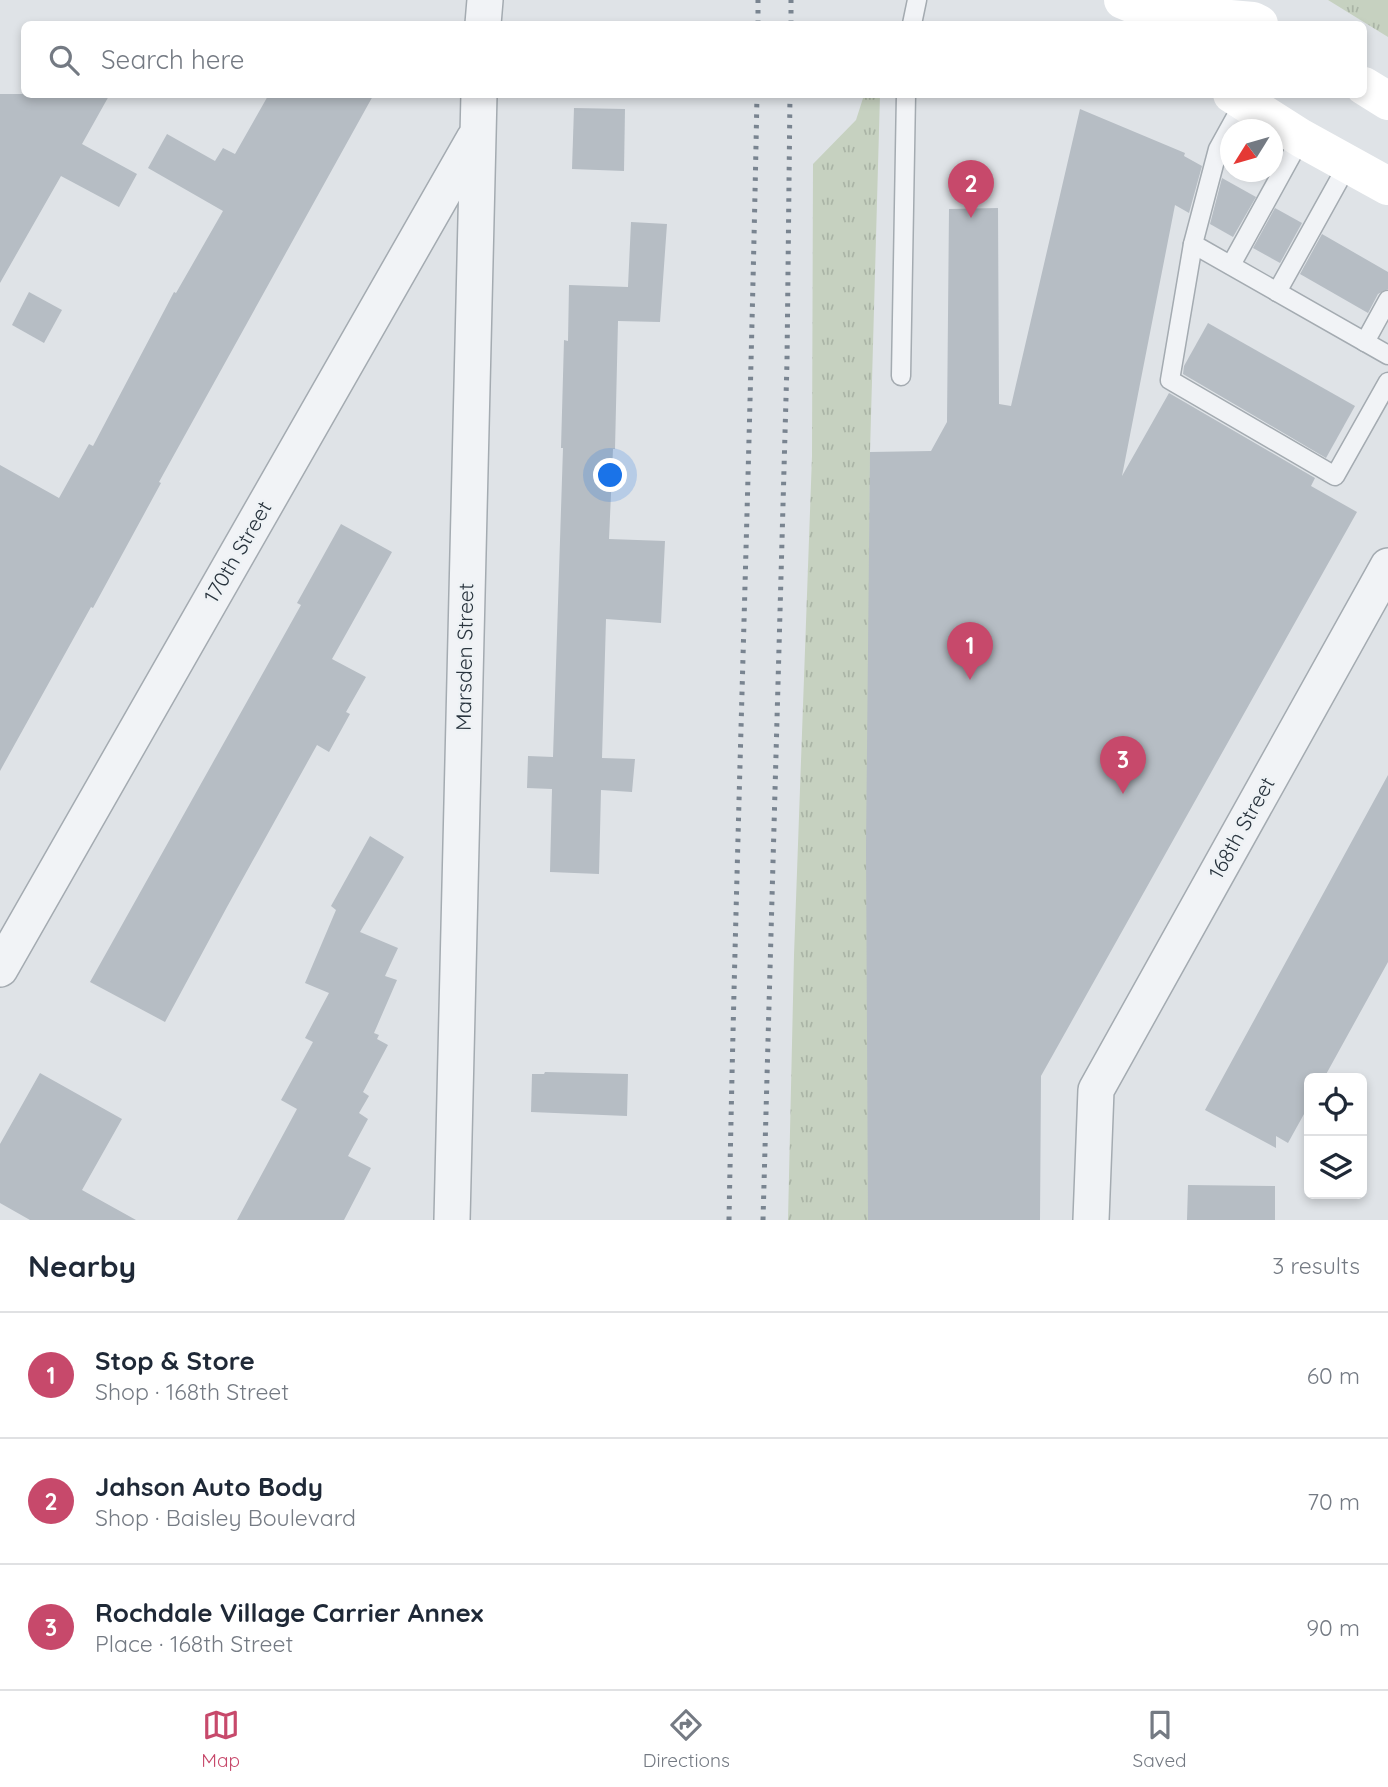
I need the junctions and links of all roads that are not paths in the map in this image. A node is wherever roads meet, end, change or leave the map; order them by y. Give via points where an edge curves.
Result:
1 (485, 0) edge
2 (917, 0) edge
3 (1148, 9) edge
4 (483, 21) edge
5 (913, 21) edge
6 (1253, 21) edge
7 (1367, 88) edge
8 (479, 98) edge
9 (906, 98) edge
10 (1238, 98) edge
11 (1388, 101) edge
12 (476, 135) junction
13 (1301, 138) junction
14 (1348, 164) junction
15 (1388, 186) edge
16 (1192, 244) junction
17 (1231, 265) junction
18 (1277, 292) junction
19 (1388, 300) edge
20 (1364, 342) junction
21 (1388, 355) edge
22 (901, 376) dead end
23 (1388, 382) edge
24 (1388, 566) edge
25 (0, 968) edge
26 (450, 1216) edge
27 (1091, 1220) edge

1 - 4 street
2 - 5 lane
3 - 6 main road
7 - 11 main road
8 - 12 street, Marsden Street
9 - 22 lane
10 - 13 main road
10 - 16 lane via 1218,149
12 - 25 street, 170th Street
12 - 26 street, Marsden Street
13 - 14 main road
13 - 17 lane
14 - 15 main road
14 - 18 lane
16 - 17 lane
16 - 23 lane via 1170,380 1335,476
17 - 18 lane
18 - 20 lane
19 - 20 lane
20 - 21 lane
24 - 27 street, 168th Street via 1096,1090

